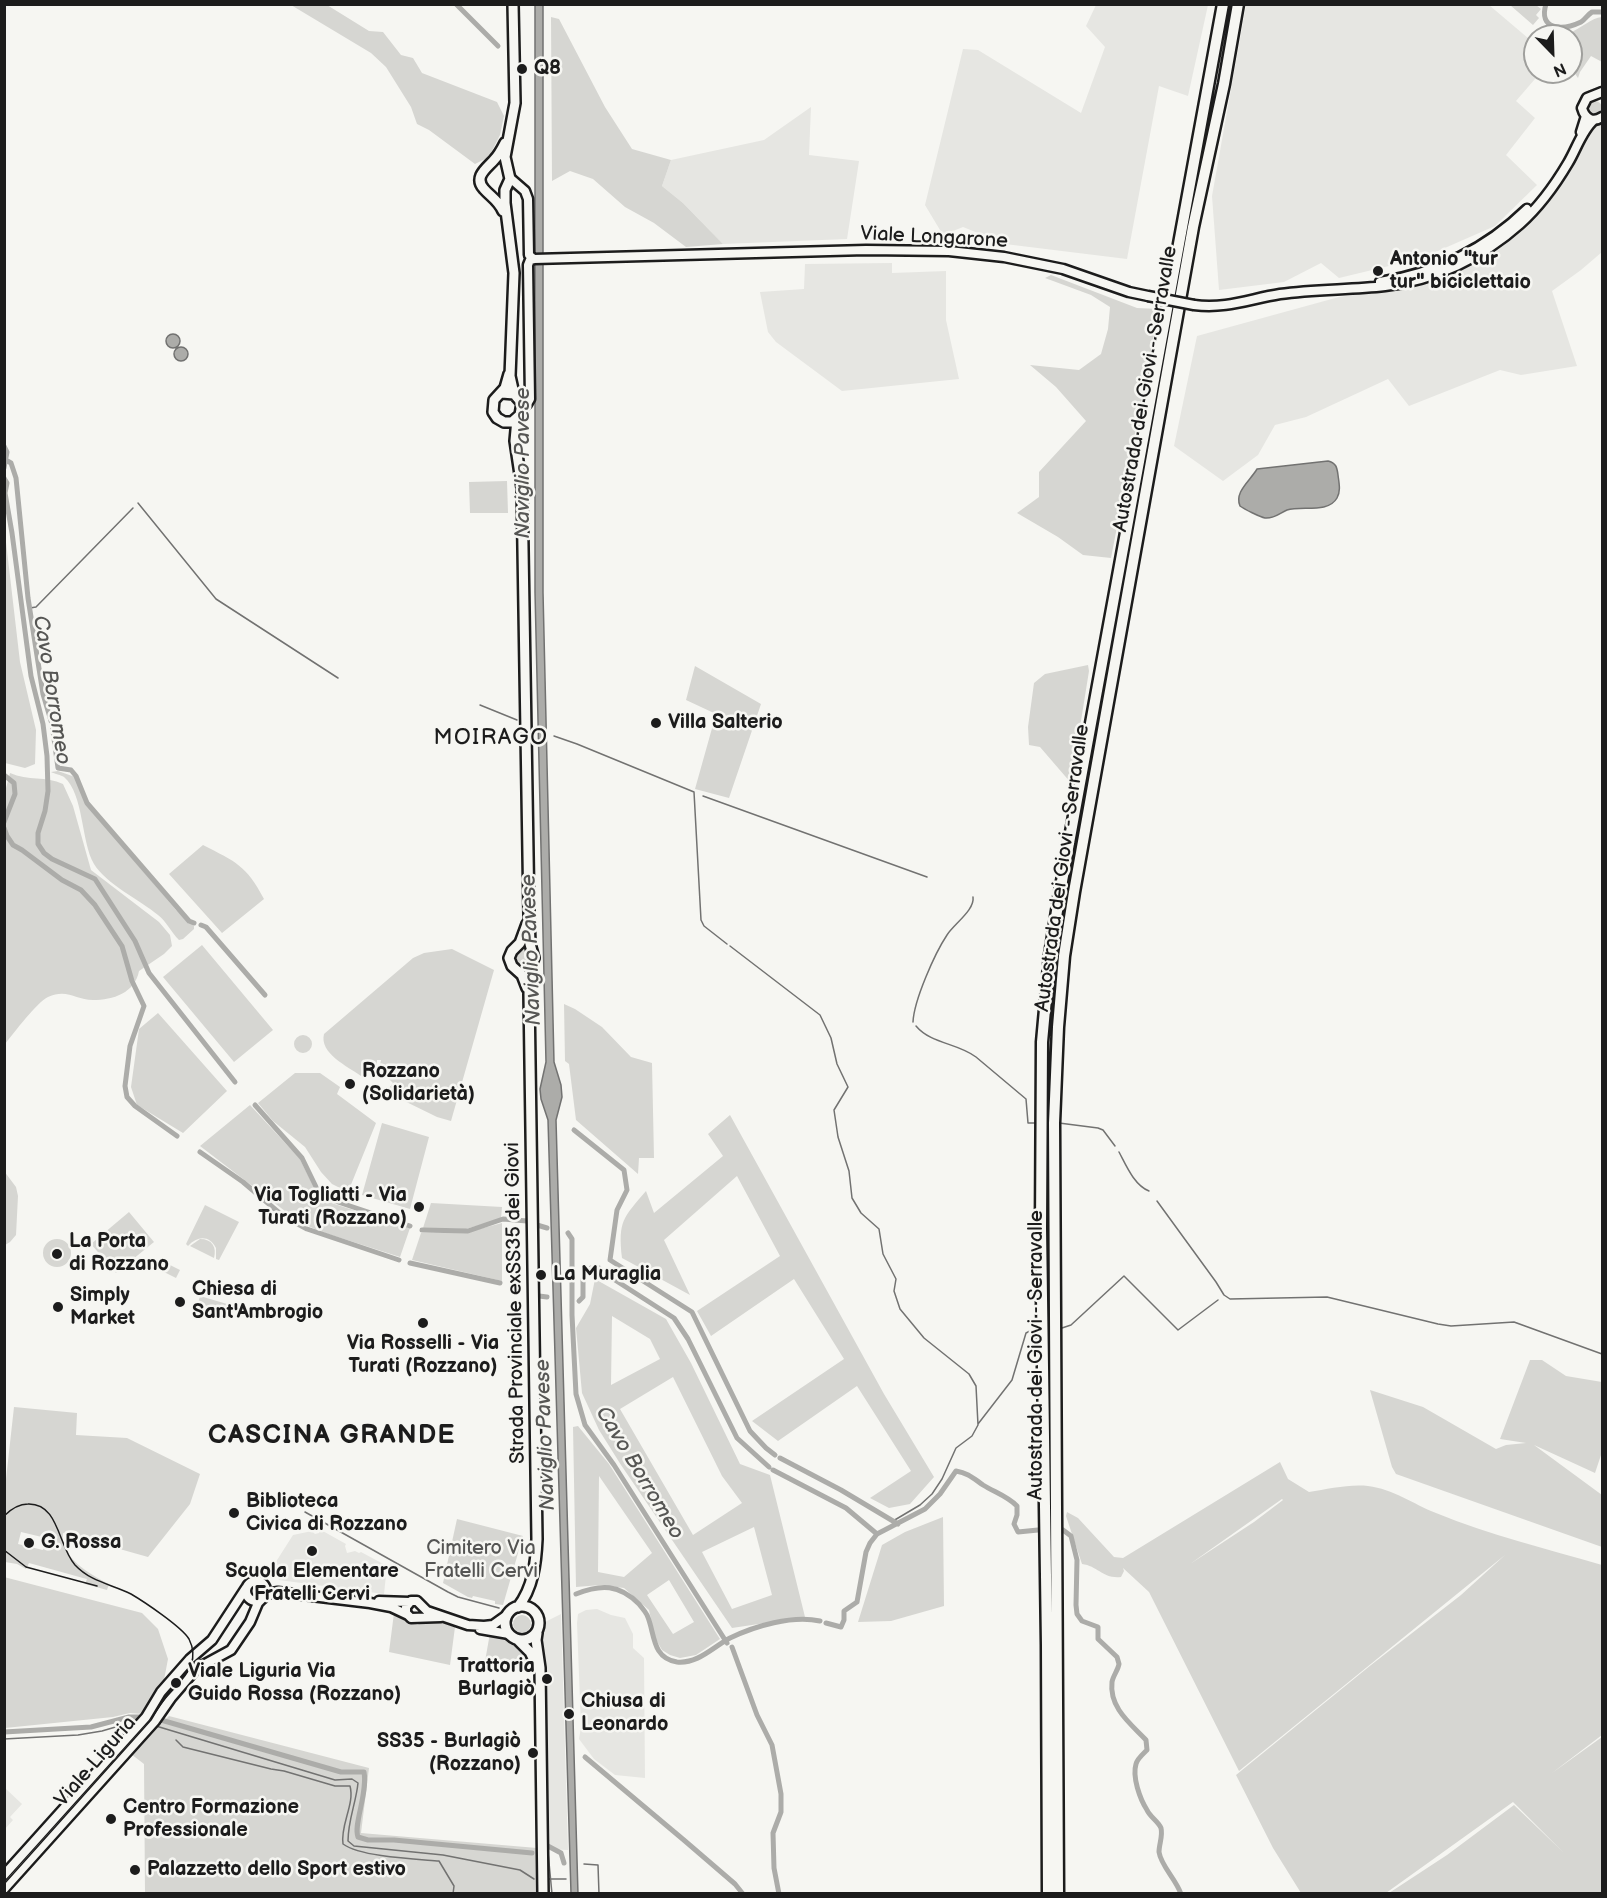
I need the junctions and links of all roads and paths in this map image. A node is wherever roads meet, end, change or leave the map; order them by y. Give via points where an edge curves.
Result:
1 (513, 4) edge
2 (1223, 4) edge
3 (1238, 4) edge
4 (1600, 95) edge
5 (1594, 118) edge
6 (509, 136) junction
7 (485, 168) junction
8 (508, 179) junction
9 (488, 192) junction
10 (507, 223) junction
11 (534, 259) junction
12 (510, 363) junction
13 (502, 393) junction
14 (514, 393) junction
15 (522, 408) junction
16 (517, 419) junction
17 (504, 422) junction
18 (514, 441) junction
19 (529, 915) junction
20 (518, 947) junction
21 (531, 950) junction
22 (530, 967) junction
23 (518, 970) junction
24 (529, 994) junction
25 (264, 1583) junction
26 (530, 1583) junction
27 (246, 1588) junction
28 (307, 1594) junction
29 (264, 1597) junction
30 (409, 1602) junction
31 (370, 1603) junction
32 (518, 1607) junction
33 (423, 1608) junction
34 (533, 1610) junction
35 (408, 1615) junction
36 (507, 1615) junction
37 (419, 1617) junction
38 (441, 1617) junction
39 (468, 1625) junction
40 (537, 1633) junction
41 (509, 1634) junction
42 (518, 1640) junction
43 (539, 1675) junction
44 (4, 1875) edge
45 (4, 1889) edge
46 (543, 1893) edge
47 (1048, 1893) edge
48 (1058, 1893) edge

1 - 6 main road via 515,103
2 - 47 highway, Autostrada dei Giovi - Serravalle via 1049,966 1042,1042 1041,1205
3 - 48 highway, Autostrada dei Giovi - Serravalle via 1193,227 1064,956 1054,1123
4 - 5 main road, Viale Longarone via 1590,96 1582,108
5 - 11 main road, Viale Longarone, bridge via 1583,128 1531,205 1496,236 1473,250 1406,277 1279,294 1230,306 1212,308 1148,296 1063,268 949,251
6 - 7 main road via 498,156
6 - 8 main road via 505,160
7 - 8 main road via 497,164 503,167
7 - 9 main road via 480,181
8 - 9 main road via 499,193
8 - 10 main road
8 - 11 main road via 528,196 529,255
9 - 10 main road via 498,202
10 - 12 main road via 514,273
11 - 15 main road via 528,265 530,399
12 - 13 main road
12 - 14 main road
13 - 14 main road
13 - 17 main road via 492,408
14 - 15 main road
15 - 16 main road
16 - 17 main road
16 - 18 main road
17 - 18 main road
18 - 19 main road via 522,488
19 - 20 main road
19 - 21 main road
20 - 21 main road
20 - 23 main road via 509,958
21 - 22 main road
22 - 23 main road
22 - 24 main road, Strada Provinciale exSS35 dei Giovi
23 - 24 main road
24 - 26 main road, Strada Provinciale exSS35 dei Giovi via 537,1539
25 - 27 main road via 254,1580
25 - 28 main road
25 - 29 main road
26 - 32 main road, Strada Provinciale exSS35 dei Giovi
26 - 34 main road
27 - 29 main road via 249,1598 255,1601
27 - 44 main road, Viale Liguria via 212,1640 161,1692 146,1717
28 - 29 main road via 275,1592
28 - 31 main road
29 - 45 main road, Viale Liguria via 231,1650 196,1669 155,1721
30 - 31 main road
30 - 33 main road via 417,1601
30 - 35 main road via 405,1609
31 - 35 main road
32 - 34 main road
32 - 36 main road
33 - 37 main road
33 - 38 main road
34 - 40 main road via 539,1622
35 - 37 main road
36 - 39 main road via 493,1624
36 - 41 main road
37 - 38 main road
38 - 39 main road
39 - 41 main road
40 - 42 main road via 527,1640
40 - 43 main road
41 - 42 main road
42 - 43 main road via 530,1652
43 - 46 main road

